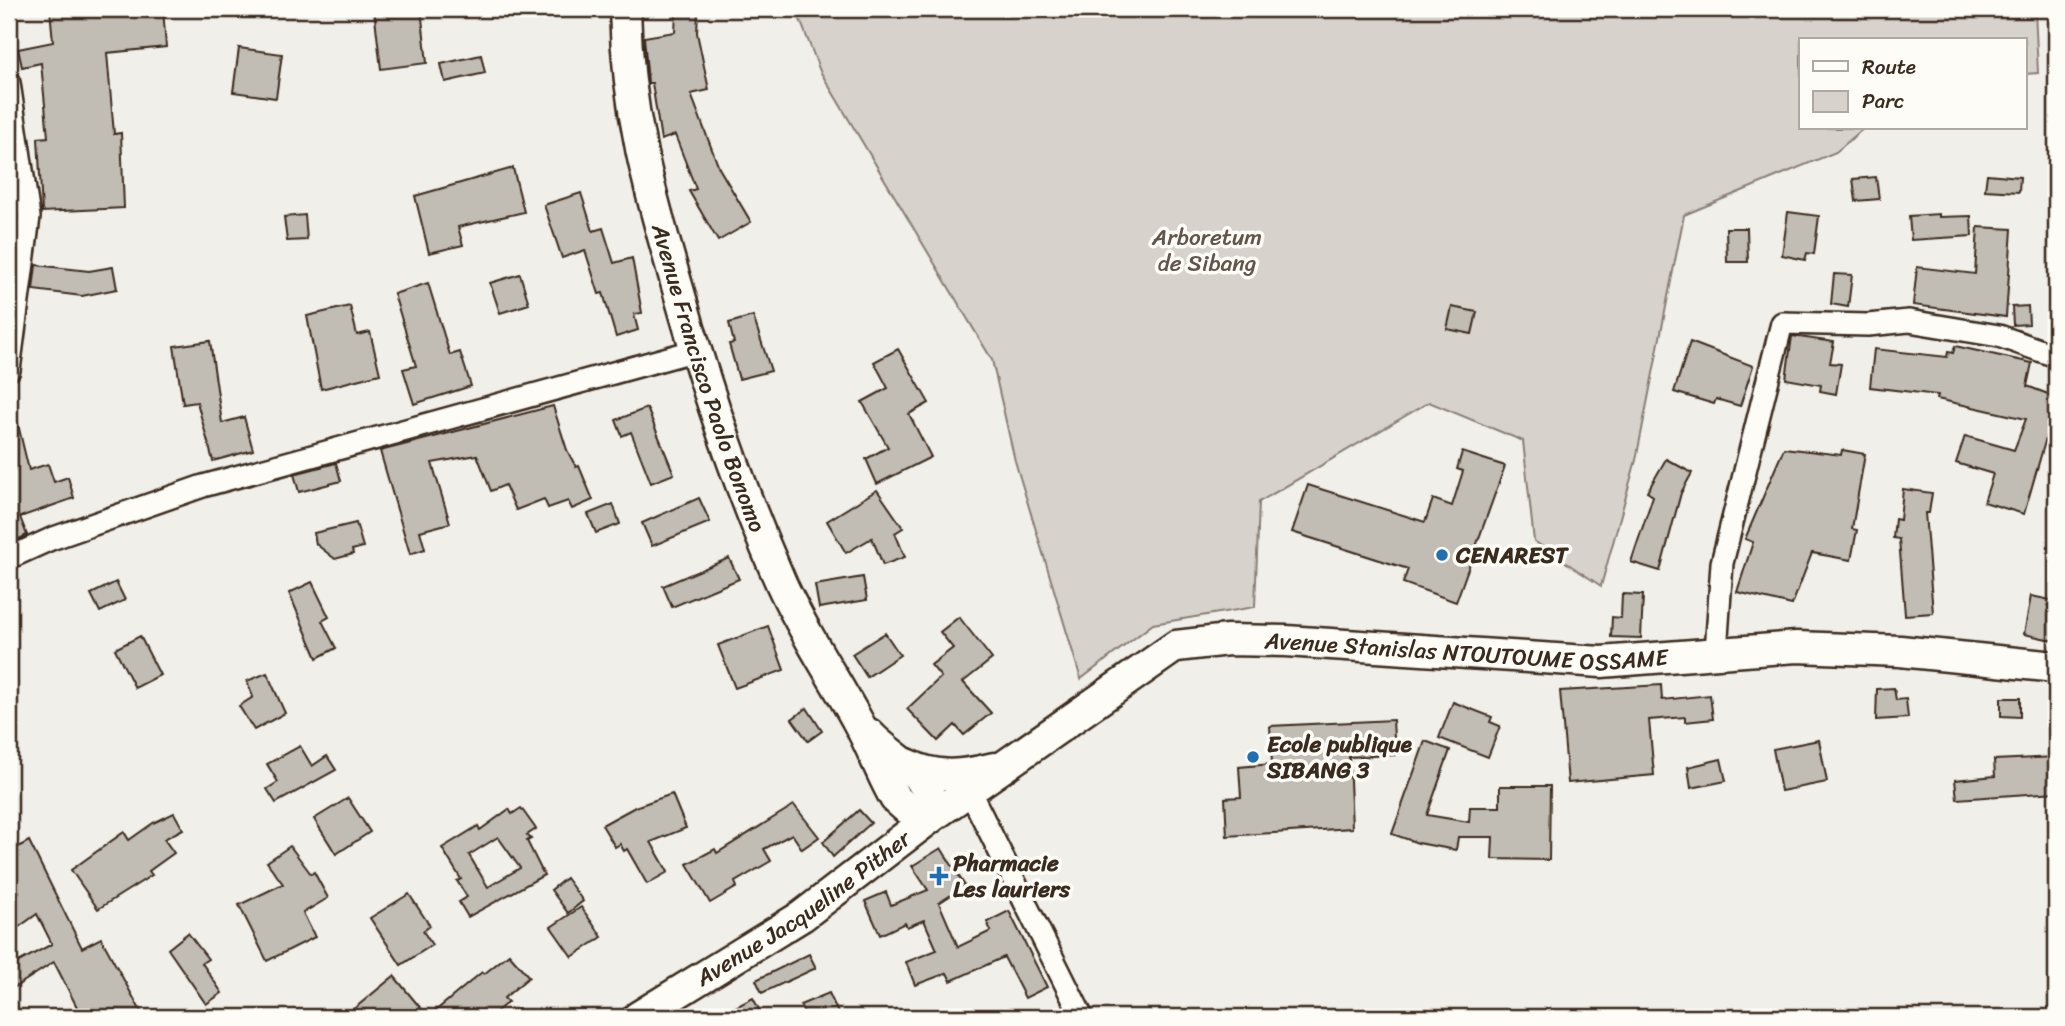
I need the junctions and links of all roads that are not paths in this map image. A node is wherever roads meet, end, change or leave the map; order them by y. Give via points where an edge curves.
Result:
1 (625, 9) edge
2 (9, 83) edge
3 (694, 351) junction
4 (2056, 356) edge
5 (9, 370) edge
6 (9, 558) edge
7 (1716, 652) junction
8 (2056, 667) edge
9 (890, 766) junction
10 (1001, 766) junction
11 (969, 790) junction
12 (930, 818) junction
13 (867, 868) junction
14 (638, 1017) edge
15 (1082, 1017) edge

1 - 3 street, Avenue Francisco Paolo Bonomo via 634,126
2 - 5 street via 29,217
3 - 6 street via 203,486
3 - 9 street, Avenue Francisco Paolo Bonomo via 781,584 859,724
4 - 7 street via 1999,336 1909,321 1868,326 1782,323 1722,563
7 - 8 street, Avenue Stanislas NTOUTOUME OSSAME via 1843,648
7 - 10 street, Avenue Stanislas NTOUTOUME OSSAME via 1601,662 1314,642 1204,641 1176,646 1157,656
9 - 10 street via 944,776
9 - 12 street via 926,784
9 - 13 street via 887,829
10 - 11 street, Avenue Stanislas NTOUTOUME OSSAME
11 - 12 street, Avenue Stanislas NTOUTOUME OSSAME
11 - 15 street
12 - 13 street, Avenue Jacqueline Pither
13 - 14 street, Avenue Jacqueline Pither via 802,916

